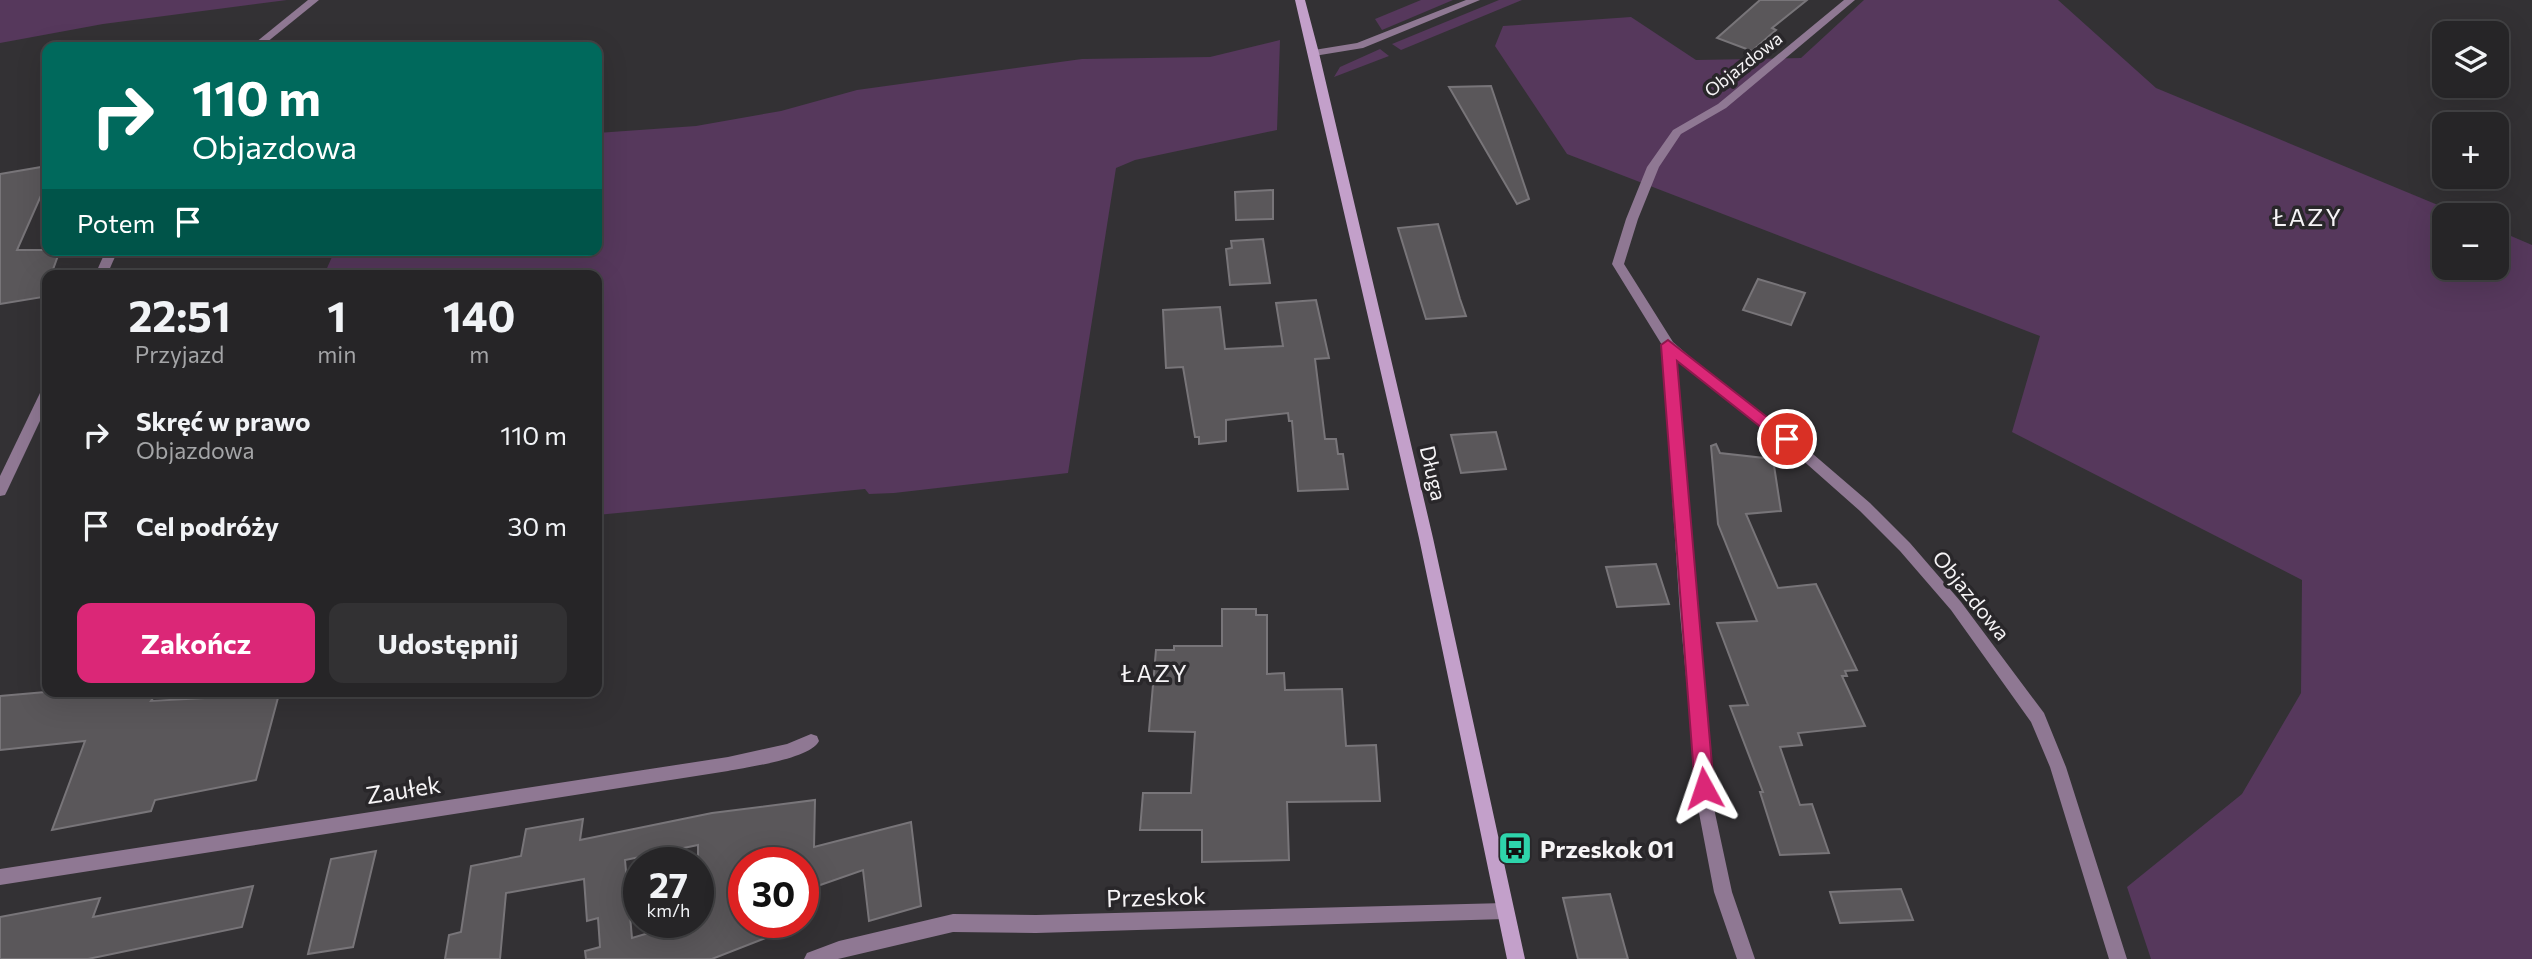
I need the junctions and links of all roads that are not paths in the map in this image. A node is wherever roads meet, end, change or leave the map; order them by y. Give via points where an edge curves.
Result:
1 (314, 0) edge
2 (1300, 0) edge
3 (1475, 0) edge
4 (1850, 0) edge
5 (261, 42) edge
6 (1314, 53) junction
7 (1668, 345) junction
8 (42, 403) edge
9 (0, 491) edge
10 (811, 741) dead end
11 (0, 877) edge
12 (1505, 911) junction
13 (813, 959) edge
14 (1516, 959) edge
15 (1746, 959) edge
16 (2118, 959) edge

1 - 5 street
2 - 6 street, Długa
3 - 6 street via 1359,46
4 - 7 street, Objazdowa via 1722,106 1677,132 1653,167 1618,264
6 - 12 street, Długa via 1426,538
7 - 15 street, Objazdowa via 1707,813 1723,892
7 - 16 street, Objazdowa via 1865,507 1956,606 2002,668 2038,718 2059,767
8 - 9 street
10 - 11 street, Zaułek via 789,751 727,764
12 - 13 street, Przeskok via 953,923
12 - 14 street, Długa

